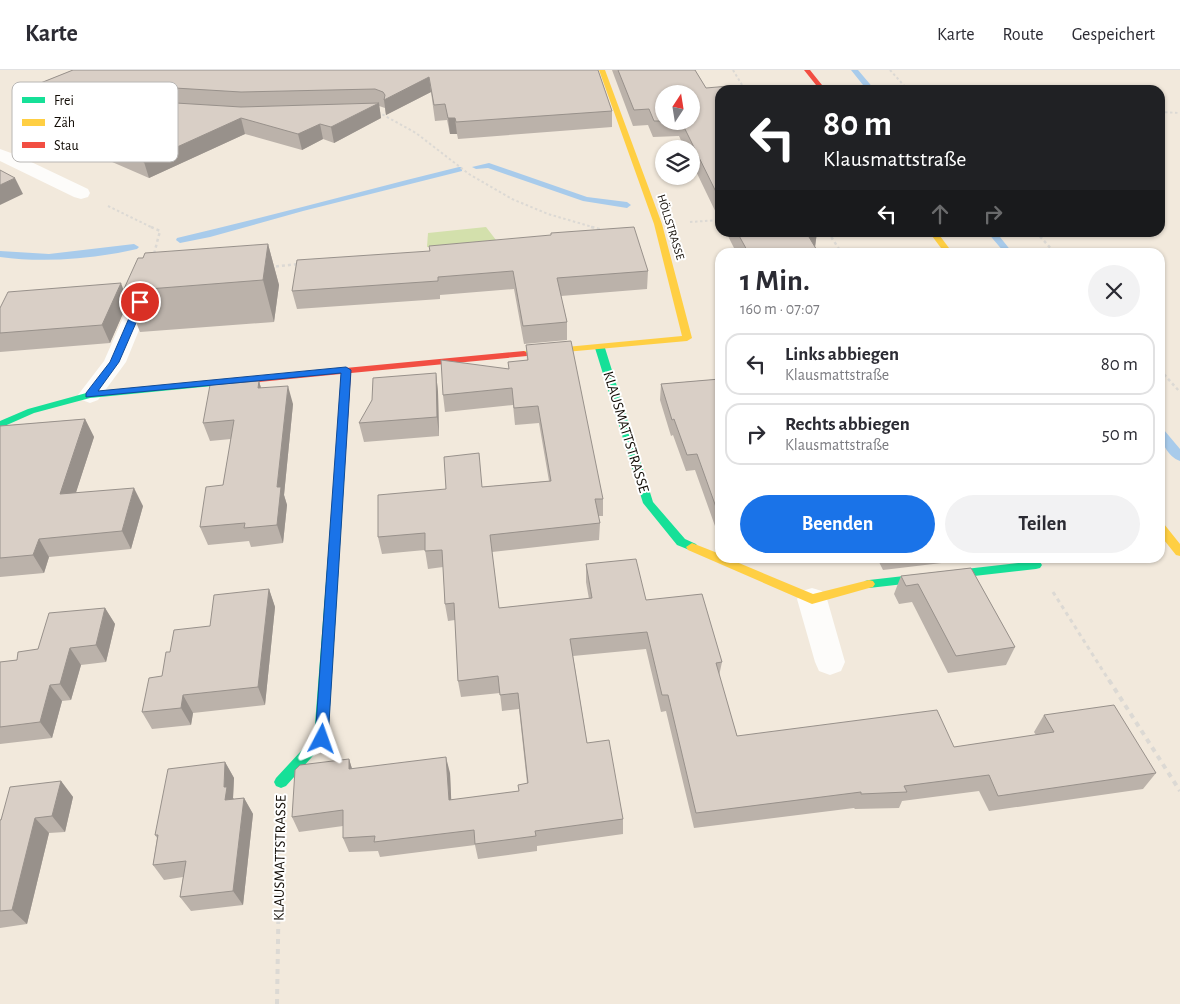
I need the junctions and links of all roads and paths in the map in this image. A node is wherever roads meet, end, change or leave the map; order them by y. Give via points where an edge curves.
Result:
1 (602, 70) edge
2 (733, 70) edge
3 (807, 70) edge
4 (890, 70) edge
5 (742, 85) edge
6 (818, 85) edge
7 (904, 85) edge
8 (378, 112) edge
9 (1165, 112) edge
10 (1180, 114) edge
11 (17, 162) edge
12 (81, 193) joint
13 (602, 234) edge
14 (831, 237) edge
15 (937, 237) edge
16 (1040, 237) edge
17 (838, 248) edge
18 (945, 248) edge
19 (1050, 248) edge
20 (303, 264) edge
21 (264, 268) edge
22 (147, 286) joint
23 (600, 348) junction
24 (346, 370) junction
25 (1165, 376) edge
26 (1180, 392) edge
27 (90, 395) junction
28 (0, 425) edge
29 (1165, 533) edge
30 (1180, 552) edge
31 (715, 557) edge
32 (729, 563) edge
33 (1036, 565) joint
34 (812, 599) junction
35 (830, 662) dead end
36 (281, 782) joint
37 (1180, 791) edge
38 (278, 1004) edge

1 - 23 street, HÖLLSTRASSE via 658,224 687,338
2 - 5 path
3 - 6 street
4 - 7 path
8 - 13 path via 416,133 469,174 512,199 611,233
9 - 10 path
11 - 12 street
12 - 22 path via 160,230
14 - 17 path
15 - 18 street
16 - 19 path
20 - 21 path
22 - 27 street via 115,362
23 - 24 street
23 - 31 street, KLAUSMATTSTRASSE via 648,502 681,542
24 - 27 street
24 - 36 street, KLAUSMATTSTRASSE via 322,739
25 - 26 path
27 - 28 street via 31,411
29 - 30 street
32 - 34 street, KLAUSMATTSTRASSE
33 - 34 street via 860,585
33 - 37 path
34 - 35 street
36 - 38 path, KLAUSMATTSTRASSE

